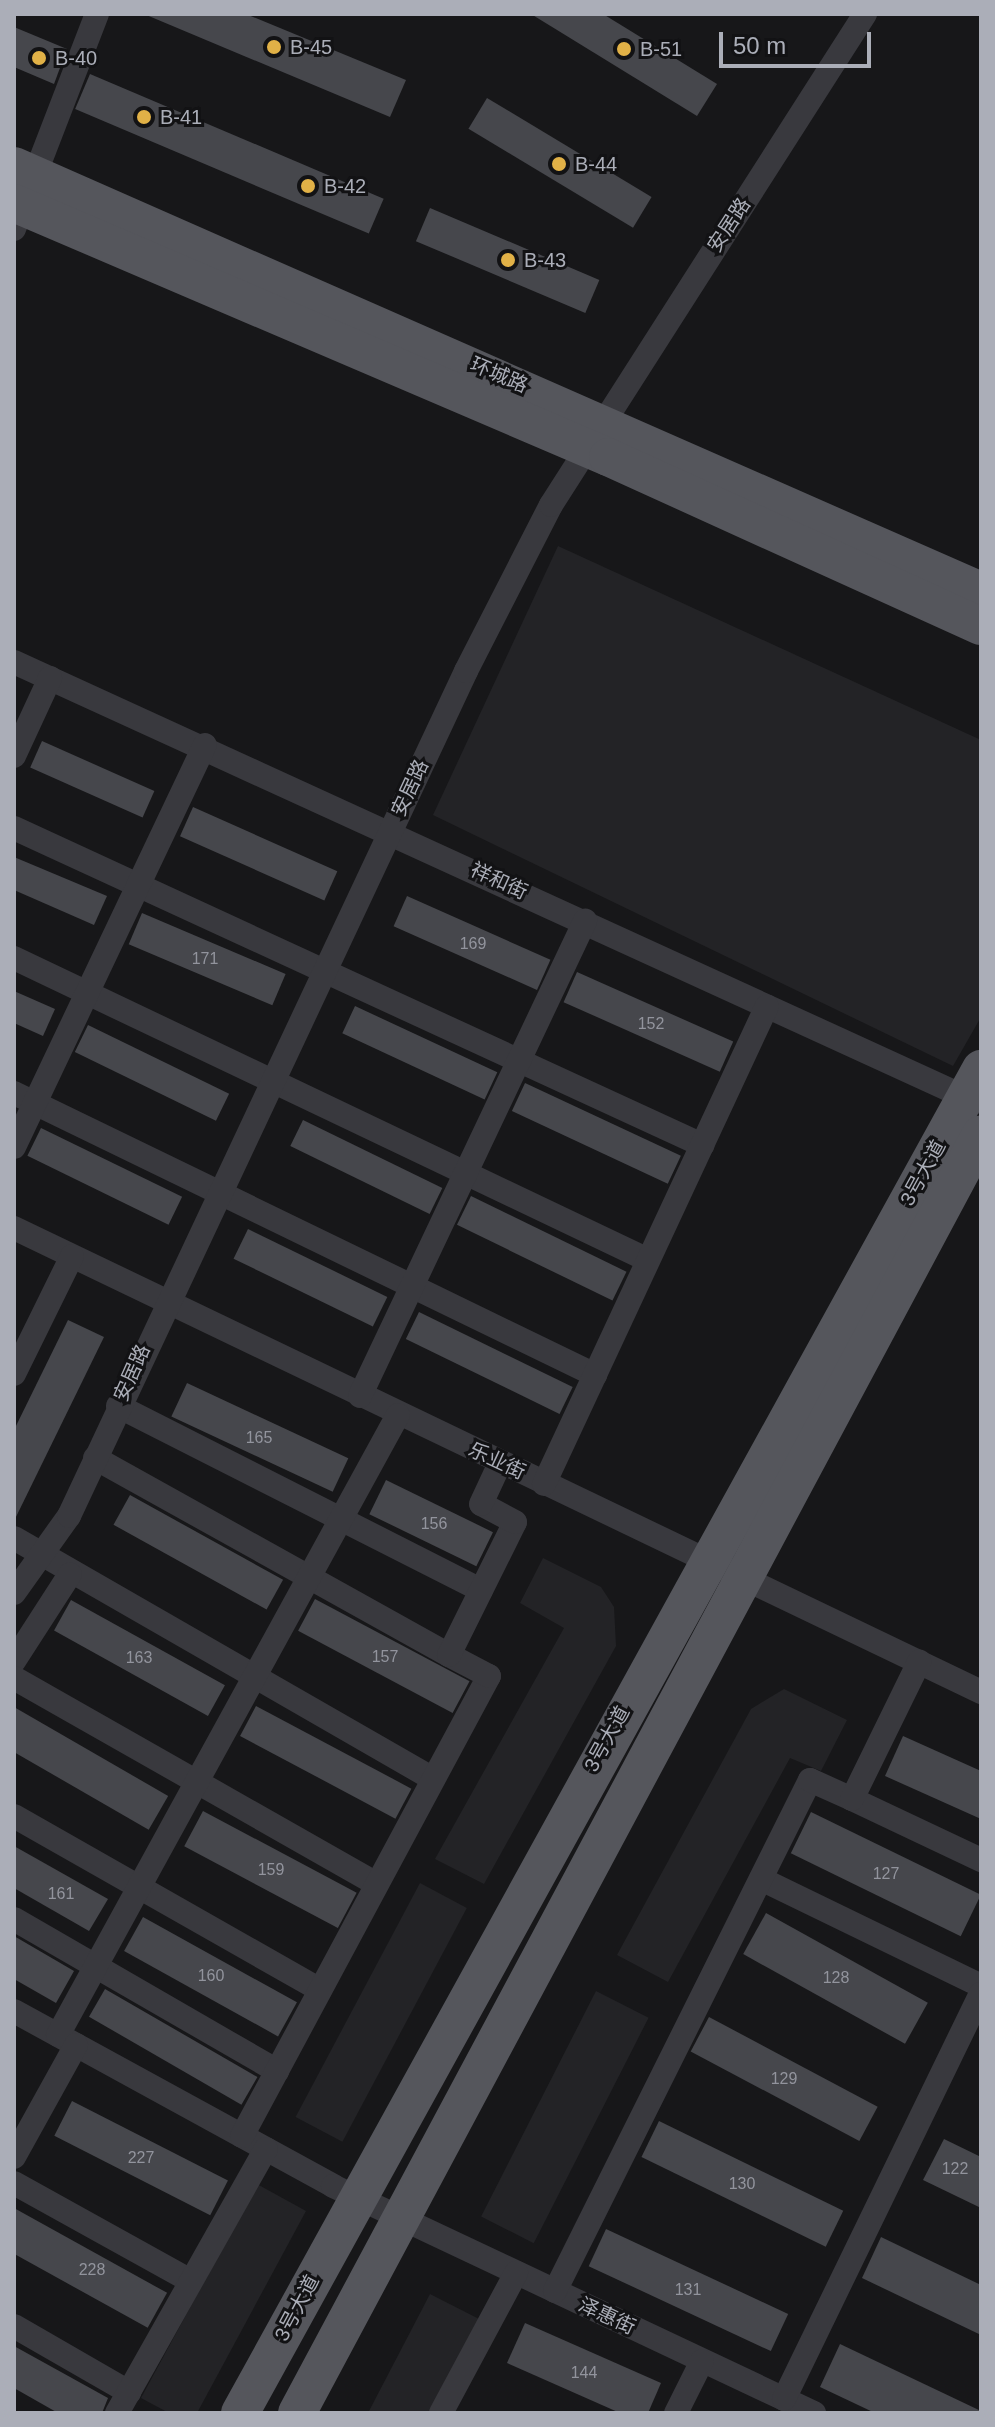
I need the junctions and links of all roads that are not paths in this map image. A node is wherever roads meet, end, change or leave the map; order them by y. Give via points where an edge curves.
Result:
1 (97, 14) edge
2 (865, 14) edge
3 (21, 196) edge
4 (594, 434) junction
5 (981, 591) edge
6 (981, 626) edge
7 (14, 662) edge
8 (50, 678) junction
9 (205, 745) junction
10 (14, 756) edge
11 (14, 828) edge
12 (390, 830) junction
13 (138, 885) junction
14 (585, 921) junction
15 (14, 958) edge
16 (324, 970) junction
17 (85, 997) junction
18 (767, 1006) junction
19 (519, 1061) junction
20 (271, 1081) junction
21 (976, 1090) edge
22 (24, 1098) edge
23 (981, 1134) edge
24 (702, 1145) junction
25 (14, 1147) edge
26 (466, 1174) junction
27 (218, 1193) junction
28 (14, 1228) edge
29 (72, 1256) junction
30 (648, 1260) junction
31 (412, 1287) junction
32 (165, 1302) junction
33 (14, 1374) edge
34 (595, 1375) junction
35 (360, 1396) junction
36 (118, 1406) junction
37 (398, 1415) junction
38 (95, 1458) junction
39 (500, 1463) junction
40 (544, 1484) junction
41 (341, 1519) junction
42 (14, 1538) edge
43 (41, 1556) junction
44 (706, 1561) junction
45 (70, 1574) junction
46 (309, 1577) junction
47 (744, 1577) junction
48 (481, 1590) junction
49 (14, 1593) edge
50 (449, 1655) junction
51 (14, 1661) edge
52 (919, 1662) junction
53 (14, 1678) edge
54 (252, 1681) junction
55 (979, 1686) edge
56 (433, 1779) junction
57 (196, 1783) junction
58 (852, 1799) junction
59 (14, 1816) edge
60 (981, 1860) edge
61 (761, 1879) junction
62 (377, 1884) junction
63 (139, 1887) junction
64 (14, 1919) edge
65 (96, 1966) junction
66 (981, 1986) edge
67 (320, 1990) junction
68 (981, 1994) edge
69 (14, 2011) edge
70 (67, 2040) junction
71 (277, 2071) junction
72 (242, 2136) junction
73 (266, 2149) junction
74 (14, 2157) edge
75 (14, 2183) edge
76 (356, 2198) junction
77 (401, 2218) junction
78 (516, 2273) junction
79 (191, 2281) junction
80 (555, 2291) junction
81 (14, 2326) edge
82 (702, 2361) junction
83 (784, 2399) junction
84 (123, 2402) edge
85 (240, 2413) edge
86 (297, 2413) edge
87 (441, 2413) edge
88 (676, 2413) edge
89 (814, 2413) edge

1 - 3 street
2 - 4 street, 安居路
3 - 4 main road
4 - 5 main road
4 - 6 main road
4 - 12 street, 安居路
7 - 8 street, 祥和街
8 - 9 street, 祥和街
8 - 10 street
9 - 12 street, 祥和街
9 - 13 street
11 - 13 street
12 - 14 street, 祥和街
12 - 16 street, 安居路
13 - 16 street
13 - 17 street
14 - 18 street, 祥和街
14 - 19 street
15 - 17 street
16 - 19 street
16 - 20 street, 安居路
17 - 20 street
17 - 22 street
18 - 21 street, 祥和街
18 - 24 street
19 - 24 street
19 - 26 street
20 - 26 street
20 - 27 street, 安居路
21 - 44 main road, 3号大道
22 - 25 street
22 - 27 street
23 - 47 main road, 3号大道
24 - 30 street
26 - 30 street
26 - 31 street
27 - 31 street
27 - 32 street, 安居路
28 - 29 street, 乐业街
29 - 32 street, 乐业街
29 - 33 street
30 - 34 street
31 - 34 street
31 - 35 street
32 - 35 street, 乐业街
32 - 36 street, 安居路
34 - 40 street
35 - 37 street, 乐业街
36 - 38 street, 安居路
36 - 41 street
37 - 39 street, 乐业街
37 - 41 street
38 - 43 street, 安居路
38 - 46 street
39 - 40 street, 乐业街
39 - 48 street via 481,1504 515,1522
40 - 44 street, 乐业街
41 - 46 street
41 - 48 street
42 - 43 street
43 - 45 street
43 - 49 street, 安居路
44 - 47 street, 乐业街
44 - 76 main road, 3号大道
45 - 51 street
45 - 54 street
46 - 50 street
46 - 54 street
47 - 52 street, 乐业街
47 - 77 main road, 3号大道
48 - 50 street
50 - 56 street via 489,1676
52 - 55 street, 乐业街
52 - 58 street
53 - 57 street
54 - 56 street
54 - 57 street
56 - 62 street
57 - 62 street
57 - 63 street
58 - 60 street
58 - 61 street via 810,1780
59 - 63 street
61 - 66 street
61 - 80 street
62 - 67 street
63 - 65 street
63 - 67 street
64 - 65 street
65 - 70 street
65 - 71 street
67 - 71 street
68 - 83 street
69 - 70 street, 泽惠街
70 - 72 street, 泽惠街
70 - 74 street
71 - 72 street
72 - 73 street, 泽惠街
73 - 76 street, 泽惠街
73 - 79 street
75 - 79 street
76 - 77 street, 泽惠街
76 - 85 main road, 3号大道
77 - 78 street, 泽惠街
77 - 86 main road, 3号大道
78 - 80 street, 泽惠街
78 - 87 street
79 - 84 street
80 - 82 street, 泽惠街
81 - 84 street
82 - 83 street, 泽惠街
82 - 88 street
83 - 89 street, 泽惠街

